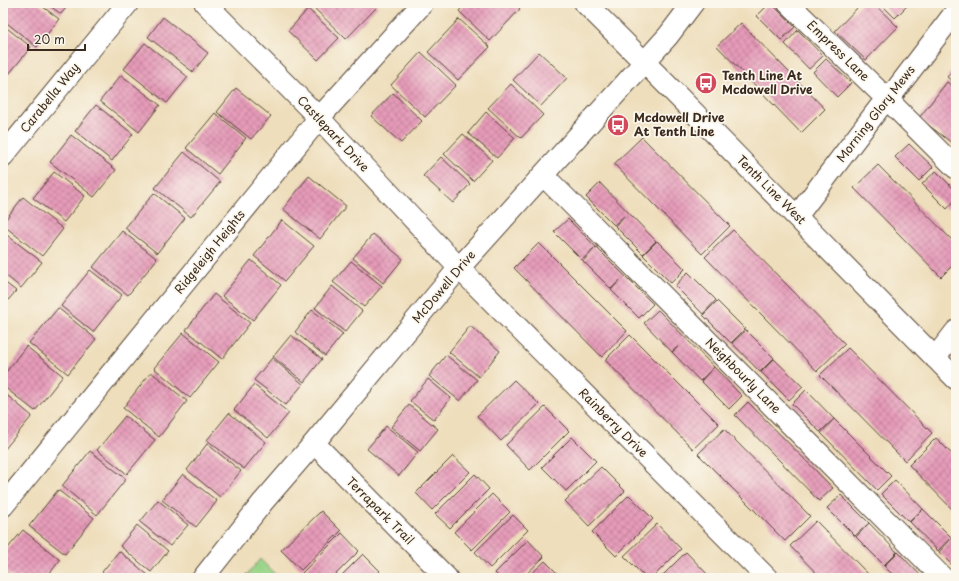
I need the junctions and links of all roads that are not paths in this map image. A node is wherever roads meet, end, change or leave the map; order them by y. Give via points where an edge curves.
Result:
1 (128, 3) edge
2 (206, 3) edge
3 (423, 3) edge
4 (585, 3) edge
5 (693, 3) edge
6 (788, 3) edge
7 (956, 11) edge
8 (645, 62) junction
9 (888, 100) junction
10 (319, 118) junction
11 (3, 156) edge
12 (956, 168) edge
13 (542, 175) junction
14 (797, 216) junction
15 (459, 268) junction
16 (956, 331) edge
17 (935, 358) junction
18 (956, 379) edge
19 (314, 443) junction
20 (3, 506) edge
21 (213, 575) edge
22 (447, 578) edge
23 (767, 578) edge
24 (943, 578) edge

1 - 11 street, Carabella Way
2 - 10 street, Castlepark Drive
3 - 10 street, Ridgeleigh Heights
4 - 8 street, Tenth Line West
5 - 8 street, McDowell Drive
6 - 9 street, Empress Lane
7 - 9 street, Morning Glory Mews
8 - 13 street, McDowell Drive
8 - 14 street, Tenth Line West
9 - 12 street, Empress Lane
9 - 14 street, Morning Glory Mews via 879,108
10 - 15 street, Castlepark Drive
10 - 20 street, Ridgeleigh Heights
13 - 15 street, McDowell Drive
13 - 24 street, Neighbourly Lane
14 - 17 street, Tenth Line West
15 - 19 street, McDowell Drive
15 - 23 street, Rainberry Drive
16 - 17 street
17 - 18 street, Tenth Line West
19 - 21 street, McDowell Drive via 264,502
19 - 22 street, Terrapark Trail

